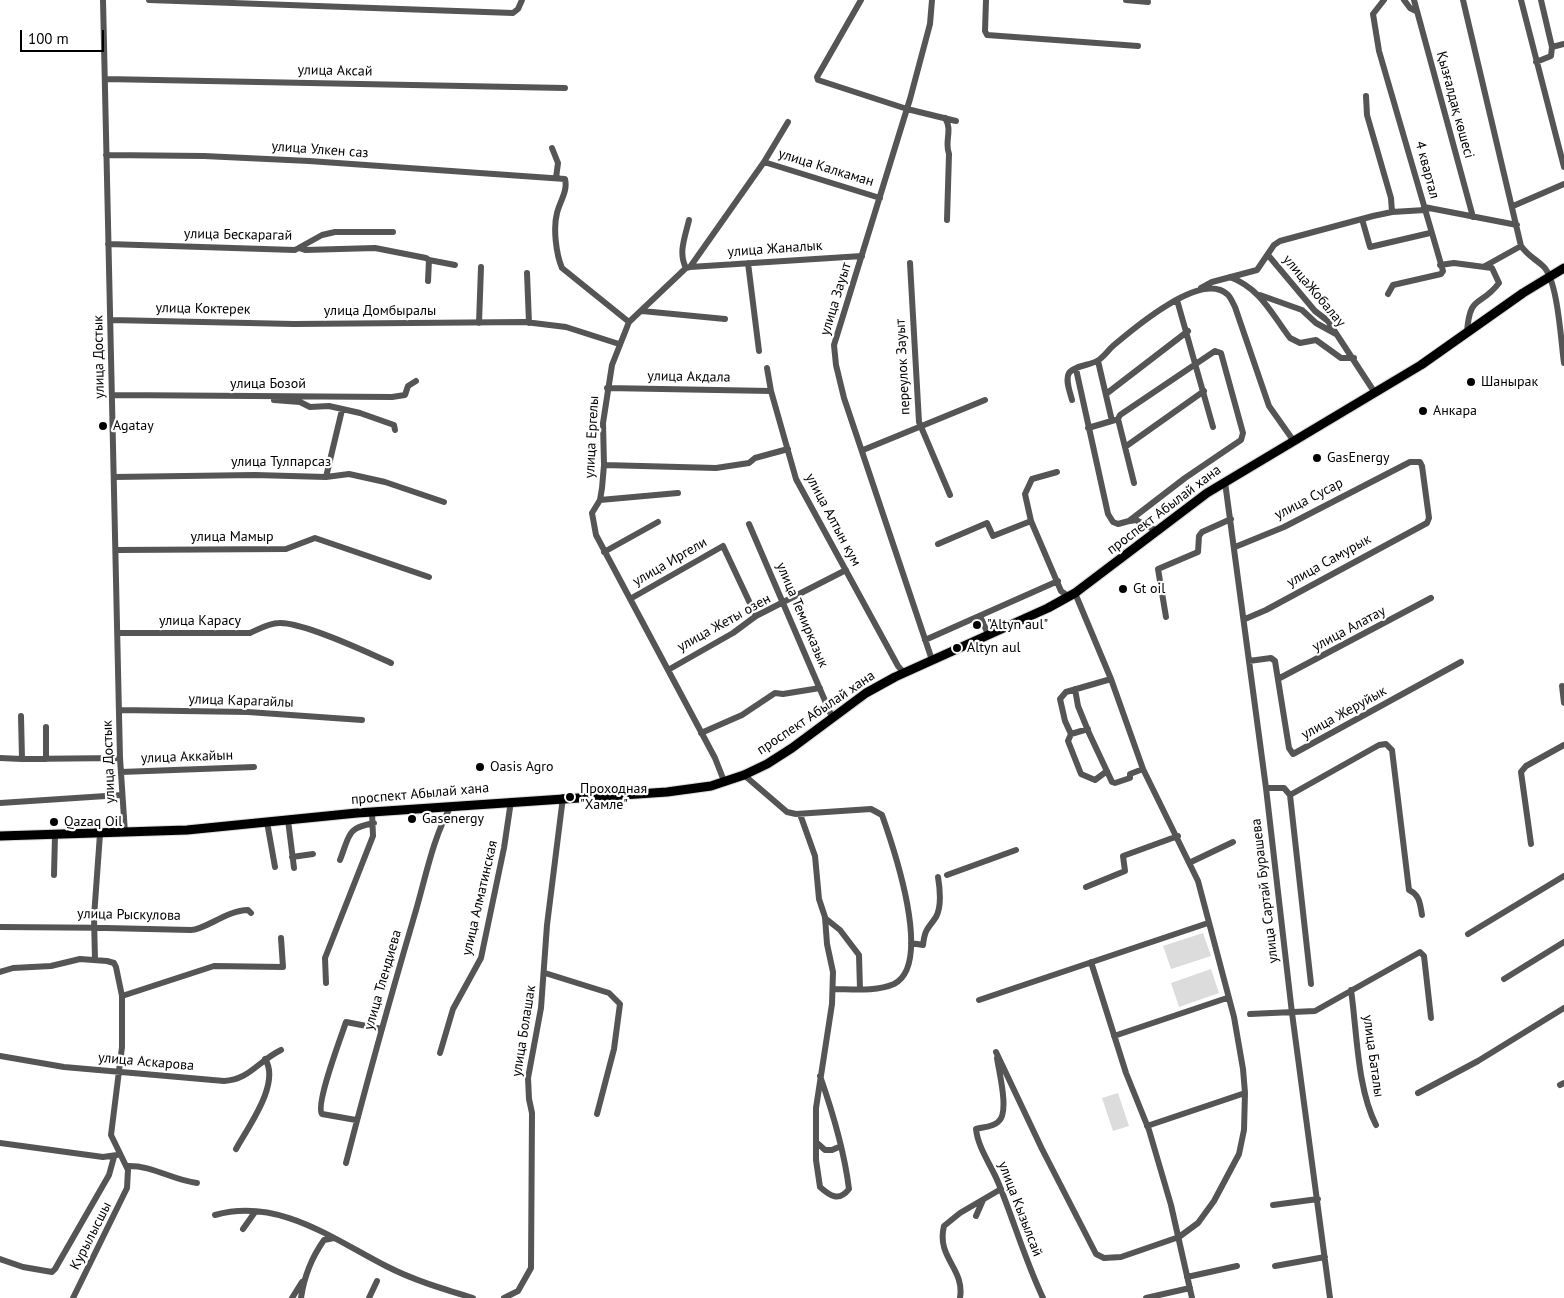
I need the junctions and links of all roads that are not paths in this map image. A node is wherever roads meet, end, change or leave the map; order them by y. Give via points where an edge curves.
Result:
1 (104, 0) edge
2 (149, 0) edge
3 (860, 0) edge
4 (932, 0) edge
5 (986, 0) edge
6 (1126, 0) edge
7 (1386, 0) edge
8 (1404, 0) edge
9 (1414, 0) edge
10 (1463, 0) edge
11 (1521, 0) edge
12 (1541, 0) edge
13 (521, 2) edge
14 (1148, 2) dead end
15 (1416, 11) junction
16 (1564, 44) edge
17 (1138, 46) dead end
18 (1552, 47) junction
19 (1536, 62) junction
20 (105, 80) junction
21 (565, 88) dead end
22 (1366, 96) dead end
23 (907, 109) junction
24 (945, 118) junction
25 (956, 121) dead end
26 (788, 122) dead end
27 (552, 148) dead end
28 (106, 155) junction
29 (764, 162) junction
30 (1564, 167) edge
31 (556, 178) junction
32 (1564, 184) edge
33 (880, 198) junction
34 (1512, 206) junction
35 (1424, 209) junction
36 (1392, 212) junction
37 (1473, 217) junction
38 (1362, 219) junction
39 (689, 220) dead end
40 (947, 220) dead end
41 (1516, 225) junction
42 (393, 232) dead end
43 (1430, 233) junction
44 (108, 244) junction
45 (1521, 246) junction
46 (299, 248) junction
47 (1268, 255) junction
48 (862, 256) junction
49 (429, 260) junction
50 (748, 263) junction
51 (910, 263) dead end
52 (455, 265) dead end
53 (1440, 265) junction
54 (1490, 265) junction
55 (481, 267) dead end
56 (688, 267) junction
57 (1564, 268) edge
58 (527, 273) dead end
59 (1550, 276) junction
60 (1229, 277) junction
61 (428, 281) dead end
62 (1199, 289) junction
63 (1300, 293) junction
64 (1259, 294) junction
65 (1388, 294) dead end
66 (1177, 300) junction
67 (642, 311) junction
68 (1307, 314) junction
69 (725, 319) dead end
70 (111, 320) junction
71 (629, 322) junction
72 (479, 323) junction
73 (529, 323) junction
74 (294, 324) joint
75 (1188, 331) junction
76 (1467, 332) junction
77 (1336, 334) junction
78 (619, 344) junction
79 (759, 351) dead end
80 (1354, 358) junction
81 (1098, 361) junction
82 (1196, 362) junction
83 (1564, 363) edge
84 (767, 368) dead end
85 (1076, 369) junction
86 (416, 381) dead end
87 (607, 388) junction
88 (771, 391) junction
89 (1204, 391) junction
90 (1374, 393) junction
91 (1106, 394) junction
92 (113, 395) junction
93 (273, 396) junction
94 (985, 400) dead end
95 (1072, 400) dead end
96 (342, 410) junction
97 (1115, 420) junction
98 (920, 425) junction
99 (1213, 427) dead end
100 (1088, 428) junction
101 (395, 430) dead end
102 (1293, 440) junction
103 (1124, 447) junction
104 (788, 449) junction
105 (863, 450) junction
106 (604, 465) junction
107 (1058, 472) dead end
108 (326, 476) junction
109 (114, 477) junction
110 (1225, 482) junction
111 (1134, 483) dead end
112 (678, 493) dead end
113 (950, 495) dead end
114 (600, 500) junction
115 (444, 502) dead end
116 (1231, 519) junction
117 (1031, 520) junction
118 (1129, 521) junction
119 (658, 522) dead end
120 (749, 524) dead end
121 (1425, 524) joint
122 (1157, 531) junction
123 (938, 544) dead end
124 (1235, 547) junction
125 (117, 550) junction
126 (604, 552) junction
127 (846, 570) junction
128 (429, 577) dead end
129 (1058, 581) junction
130 (1071, 594) junction
131 (1431, 598) dead end
132 (630, 599) junction
133 (784, 604) junction
134 (756, 616) junction
135 (980, 616) junction
136 (1166, 617) dead end
137 (1244, 619) junction
138 (119, 633) junction
139 (988, 634) junction
140 (926, 640) junction
141 (932, 660) junction
142 (1249, 661) junction
143 (1461, 662) dead end
144 (391, 663) dead end
145 (668, 670) junction
146 (904, 673) junction
147 (1111, 679) junction
148 (1278, 679) junction
149 (1562, 686) dead end
150 (820, 688) junction
151 (1076, 689) junction
152 (1564, 703) edge
153 (120, 710) junction
154 (21, 716) dead end
155 (832, 717) junction
156 (362, 720) dead end
157 (46, 727) dead end
158 (1088, 729) junction
159 (701, 733) junction
160 (1071, 734) junction
161 (1564, 745) edge
162 (0, 758) edge
163 (22, 758) junction
164 (120, 758) junction
165 (46, 759) junction
166 (254, 767) dead end
167 (1143, 769) junction
168 (120, 772) junction
169 (1107, 772) junction
170 (744, 775) junction
171 (724, 781) junction
172 (1266, 788) junction
173 (121, 795) junction
174 (1290, 795) junction
175 (563, 798) junction
176 (512, 801) junction
177 (0, 803) edge
178 (451, 806) junction
179 (372, 812) junction
180 (800, 814) junction
181 (288, 820) junction
182 (267, 822) junction
183 (374, 824) junction
184 (124, 833) junction
185 (100, 834) junction
186 (54, 835) junction
187 (0, 836) edge
188 (1178, 836) junction
189 (1233, 842) dead end
190 (1532, 844) dead end
191 (1016, 850) dead end
192 (312, 854) dead end
193 (292, 857) junction
194 (340, 860) dead end
195 (1191, 862) junction
196 (291, 866) dead end
197 (275, 867) dead end
198 (947, 874) dead end
199 (54, 875) dead end
200 (1564, 876) edge
201 (938, 877) dead end
202 (1086, 888) dead end
203 (252, 913) dead end
204 (1422, 915) dead end
205 (825, 918) junction
206 (1208, 923) junction
207 (95, 926) junction
208 (0, 927) edge
209 (1468, 934) dead end
210 (281, 938) dead end
211 (1564, 942) edge
212 (911, 943) junction
213 (95, 960) junction
214 (1091, 962) junction
215 (0, 972) edge
216 (545, 974) junction
217 (1504, 979) dead end
218 (326, 983) dead end
219 (1311, 984) dead end
220 (833, 989) junction
221 (860, 989) junction
222 (1351, 990) junction
223 (122, 996) junction
224 (1227, 998) junction
225 (979, 1000) dead end
226 (1564, 1008) edge
227 (1292, 1013) junction
228 (1250, 1014) dead end
229 (1431, 1018) dead end
230 (382, 1029) junction
231 (1114, 1036) junction
232 (281, 1050) dead end
233 (440, 1053) dead end
234 (0, 1056) edge
235 (265, 1059) junction
236 (119, 1073) junction
237 (820, 1076) junction
238 (1245, 1093) junction
239 (1418, 1093) dead end
240 (597, 1114) dead end
241 (356, 1120) junction
242 (1376, 1125) dead end
243 (1147, 1126) junction
244 (816, 1142) junction
245 (0, 1143) edge
246 (841, 1146) junction
247 (236, 1149) dead end
248 (118, 1153) junction
249 (346, 1163) dead end
250 (127, 1166) junction
251 (197, 1183) dead end
252 (1001, 1189) junction
253 (983, 1199) junction
254 (1318, 1199) junction
255 (1273, 1205) dead end
256 (254, 1212) junction
257 (215, 1215) dead end
258 (976, 1216) dead end
259 (243, 1229) dead end
260 (1179, 1237) junction
261 (334, 1238) junction
262 (1325, 1257) junction
263 (0, 1258) edge
264 (1236, 1266) dead end
265 (1275, 1266) dead end
266 (306, 1276) junction
267 (1187, 1277) junction
268 (377, 1281) dead end
269 (1190, 1288) junction
270 (73, 1298) edge
271 (292, 1298) edge
272 (301, 1298) edge
273 (369, 1298) edge
274 (473, 1298) edge
275 (504, 1298) edge
276 (960, 1298) edge
277 (1043, 1298) edge
278 (1146, 1298) edge
279 (1192, 1298) edge
280 (1330, 1298) edge

1 - 20 street, улица Достык
2 - 13 street via 513,13
3 - 23 street via 817,77 822,83
4 - 23 street, улица Зауыт via 930,24
5 - 17 street via 984,23 987,35
6 - 14 street
7 - 35 street, 4 квартал via 1373,14 1379,51
8 - 15 street
9 - 15 street, Қызғалдақ көшесі
10 - 34 street
11 - 19 street
12 - 18 street
15 - 37 street, Қызғалдақ көшесі
16 - 18 street
18 - 19 street via 1551,56
19 - 30 street
20 - 21 street, улица Аксай
20 - 28 street, улица Достык
22 - 36 street via 1367,114
23 - 24 street
23 - 33 street, улица Зауыт
24 - 25 street
24 - 40 street via 949,130
26 - 29 street, улица Ергелы
27 - 31 street via 558,163
28 - 31 street, улица Улкен саз via 213,156
28 - 44 street, улица Достык
29 - 33 street, улица Калкаман
29 - 56 street, улица Ергелы
31 - 71 street via 566,179 567,186 556,215 558,259 562,268
32 - 34 street
33 - 48 street, улица Зауыт
34 - 41 street
35 - 36 street
35 - 37 street
35 - 43 street, 4 квартал
36 - 38 street
37 - 41 street
38 - 43 street via 1370,248
38 - 47 street via 1280,241
39 - 56 street via 681,253 681,260
41 - 45 street
42 - 46 street, улица Бескарагай via 335,232 322,235
43 - 53 street, 4 квартал
44 - 46 street, улица Бескарагай
44 - 70 street, улица Достык
45 - 54 street
45 - 59 street
46 - 49 street via 376,248
47 - 60 street via 1257,270
47 - 63 street, улицаЖобалау
48 - 50 street, улица Жаналык
48 - 105 street, улица Зауыт via 834,345 844,398
49 - 52 street
49 - 61 street
50 - 56 street, улица Жаналык
50 - 79 street
51 - 98 street, переулок Зауыт
53 - 54 street
53 - 65 street via 1442,273 1393,285
54 - 76 street via 1499,283 1472,305
55 - 72 street
56 - 67 street, улица Ергелы
57 - 59 main road, проспект Абылай хана
58 - 73 street
59 - 76 main road, проспект Абылай хана
59 - 83 street
60 - 62 street
60 - 64 street via 1246,283
62 - 66 street
62 - 102 street via 1214,288 1227,294 1235,307 1269,406
63 - 68 street
63 - 77 street, улицаЖобалау via 1328,321
64 - 68 street
64 - 80 street via 1290,338 1300,343 1320,341 1341,358
66 - 75 street
66 - 81 street via 1129,332
67 - 69 street
67 - 71 street, улица Ергелы
68 - 77 street
70 - 74 street, улица Коктерек
70 - 92 street, улица Достык
71 - 78 street, улица Ергелы
72 - 73 street, улица Домбыралы
72 - 74 street, улица Домбыралы
73 - 78 street, улица Домбыралы via 566,327
75 - 82 street
75 - 91 street
76 - 90 main road, проспект Абылай хана
77 - 80 street, улицаЖобалау via 1344,349
78 - 87 street, улица Ергелы
80 - 90 street, улицаЖобалау
81 - 85 street
81 - 91 street
82 - 89 street
82 - 97 street
82 - 118 street via 1215,351 1221,353 1242,438
84 - 88 street, улица Алтын кум
85 - 95 street via 1069,373 1068,380
85 - 100 street
86 - 93 street, улица Бозой via 408,386 405,395 392,397
87 - 88 street, улица Акдала
87 - 106 street, улица Ергелы via 602,441
88 - 104 street, улица Алтын кум
89 - 99 street
89 - 103 street
90 - 102 main road, проспект Абылай хана
91 - 97 street
92 - 93 street, улица Бозой
92 - 109 street, улица Достык
93 - 96 street via 274,400
94 - 98 street
96 - 101 street via 394,424
96 - 108 street
97 - 100 street
97 - 103 street
98 - 105 street
98 - 113 street, переулок Зауыт
100 - 118 street via 1108,514 1118,524
102 - 110 main road, проспект Абылай хана
103 - 111 street
104 - 106 street via 749,462 716,468
104 - 127 street, улица Алтын кум via 796,479
105 - 140 street, улица Зауыт
106 - 114 street, улица Ергелы
107 - 117 street via 1029,482 1025,494
108 - 109 street, улица Тулпарсаз
108 - 115 street, улица Тулпарсаз via 349,474 385,482
109 - 125 street, улица Достык
110 - 116 street, улица Сартай Бурашева
110 - 122 main road, проспект Абылай хана
112 - 114 street
114 - 126 street, улица Ергелы via 592,513 592,524
116 - 124 street, улица Сартай Бурашева
116 - 136 street via 1202,532 1198,552 1158,569
117 - 123 street via 993,536 987,523
117 - 129 street
118 - 122 street via 1136,520
119 - 126 street
120 - 133 street, улица Темирказык
121 - 124 street, улица Сусар via 1429,518 1422,466 1420,462 1410,462 1284,527
121 - 137 street, улица Самурык
122 - 130 main road, проспект Абылай хана
124 - 137 street, улица Сартай Бурашева
125 - 128 street, улица Мамыр via 286,549 315,538
125 - 138 street, улица Достык
126 - 132 street, улица Ергелы
127 - 133 street, улица Жеты озен
127 - 146 street, улица Алтын кум
129 - 130 street via 1061,591
129 - 135 street
130 - 139 main road, проспект Абылай хана
130 - 147 street
131 - 148 street, улица Алатау
132 - 134 street, улица Иргели via 723,546
132 - 145 street, улица Ергелы
133 - 134 street, улица Жеты озен
133 - 150 street, улица Темирказык
134 - 145 street, улица Жеты озен via 734,633
135 - 139 street
135 - 140 street
137 - 142 street, улица Сартай Бурашева
138 - 144 street, улица Карасу via 250,633 270,625 290,624
138 - 153 street, улица Достык
139 - 141 main road, проспект Абылай хана
140 - 141 street, улица Зауыт
141 - 146 main road, проспект Абылай хана
142 - 148 street, улица Жеруйык via 1271,658
142 - 172 street, улица Сартай Бурашева
143 - 148 street, улица Жеруйык via 1293,754 1289,748
145 - 159 street, улица Ергелы
146 - 155 main road, проспект Абылай хана via 866,693
147 - 151 street
147 - 167 street
149 - 152 street
150 - 155 street, улица Темирказык
150 - 159 street via 775,693 742,715
151 - 158 street via 1078,706
151 - 160 street via 1066,692 1060,699
153 - 156 street, улица Карагайлы via 248,712
153 - 164 street, улица Достык
154 - 163 street
155 - 170 main road, проспект Абылай хана via 792,748
157 - 165 street
158 - 160 street
158 - 169 street
159 - 171 street, улица Ергелы
160 - 169 street via 1068,742 1081,774 1095,780
161 - 190 street via 1521,772
162 - 163 street
163 - 165 street
164 - 165 street
164 - 168 street, улица Достык
166 - 168 street, улица Аккайын
167 - 169 street via 1115,783
167 - 188 street
168 - 173 street, улица Достык
170 - 171 main road, проспект Абылай хана
170 - 180 street via 780,808
171 - 175 main road, проспект Абылай хана via 667,792
172 - 174 street via 1284,788
172 - 227 street, улица Сартай Бурашева
173 - 177 street
173 - 184 street, улица Достык
174 - 204 street via 1379,745 1390,747 1409,890 1419,898
174 - 219 street
175 - 176 main road, проспект Абылай хана
175 - 216 street, улица Болашак via 547,925
176 - 178 main road, проспект Абылай хана
176 - 233 street, улица Алматинская via 481,958 453,1009
178 - 179 main road, проспект Абылай хана
178 - 230 street, улица Тлендиева via 442,824
179 - 181 main road, проспект Абылай хана
179 - 183 street
180 - 205 street via 815,856 819,899
180 - 212 street via 871,809 879,812 906,895
181 - 182 main road, проспект Абылай хана
181 - 193 street
182 - 184 main road, проспект Абылай хана
182 - 197 street
183 - 194 street via 357,826 352,830
183 - 218 street via 373,836 324,958
184 - 185 main road, проспект Абылай хана
185 - 186 main road, проспект Абылай хана
185 - 207 street
186 - 187 main road, проспект Абылай хана
186 - 199 street
188 - 195 street
188 - 202 street via 1123,856 1125,871
189 - 195 street
191 - 198 street
192 - 193 street
193 - 196 street
195 - 206 street via 1204,898
200 - 209 street
201 - 212 street via 936,918 925,932 923,944
203 - 207 street, улица Рыскулова via 237,910 192,930
205 - 220 street
205 - 221 street via 840,930 859,955
206 - 214 street
206 - 224 street
207 - 208 street, улица Рыскулова
207 - 213 street
210 - 223 street via 283,967 214,966
211 - 217 street
212 - 221 street via 902,977 884,987
213 - 215 street via 71,960 51,966 12,968
213 - 223 street via 114,963
214 - 225 street
214 - 231 street
216 - 240 street via 609,993 621,1007
216 - 275 street, улица Болашак via 528,1078 532,1113 530,1268 518,1291
220 - 221 street
220 - 237 street
222 - 227 street via 1315,1011
222 - 229 street via 1420,952 1424,956
222 - 242 street, улица Баталы via 1363,1088
223 - 236 street
224 - 231 street
224 - 238 street via 1234,1017
226 - 239 street via 1478,1061
227 - 228 street
227 - 254 street, улица Сартай Бурашева
230 - 241 street, улица Тлендиева
230 - 241 street via 346,1022 323,1092 319,1108 322,1114
231 - 243 street
232 - 235 street, улица Аскарова
234 - 236 street, улица Аскарова
235 - 236 street, улица Аскарова via 237,1081
235 - 247 street via 271,1072 266,1093
236 - 248 street via 111,1135
237 - 244 street
237 - 246 street
238 - 243 street
238 - 260 street via 1244,1130 1235,1163 1198,1223
241 - 249 street, улица Тлендиева
243 - 260 street
244 - 246 street via 825,1150
244 - 246 street via 820,1187 832,1196 844,1195 848,1189
245 - 248 street via 81,1155
248 - 250 street
248 - 263 street via 109,1175 52,1272 23,1267
250 - 251 street via 147,1168
250 - 270 street, Курылысшы via 126,1194
252 - 253 street
252 - 260 street, улица Кызылсай via 976,1129 994,1125 1003,1116 996,1052 1096,1254 1114,1258
252 - 277 street, улица Кызылсай via 1027,1264
253 - 258 street
253 - 276 street via 944,1226 945,1254 961,1280
254 - 255 street
254 - 262 street, улица Сартай Бурашева
256 - 257 street via 235,1209
256 - 259 street
256 - 261 street via 302,1221
260 - 267 street
261 - 266 street via 324,1240
261 - 274 street via 404,1275
262 - 265 street
262 - 280 street, улица Сартай Бурашева
264 - 267 street
266 - 271 street
266 - 272 street
267 - 269 street
268 - 273 street
269 - 278 street
269 - 279 street

